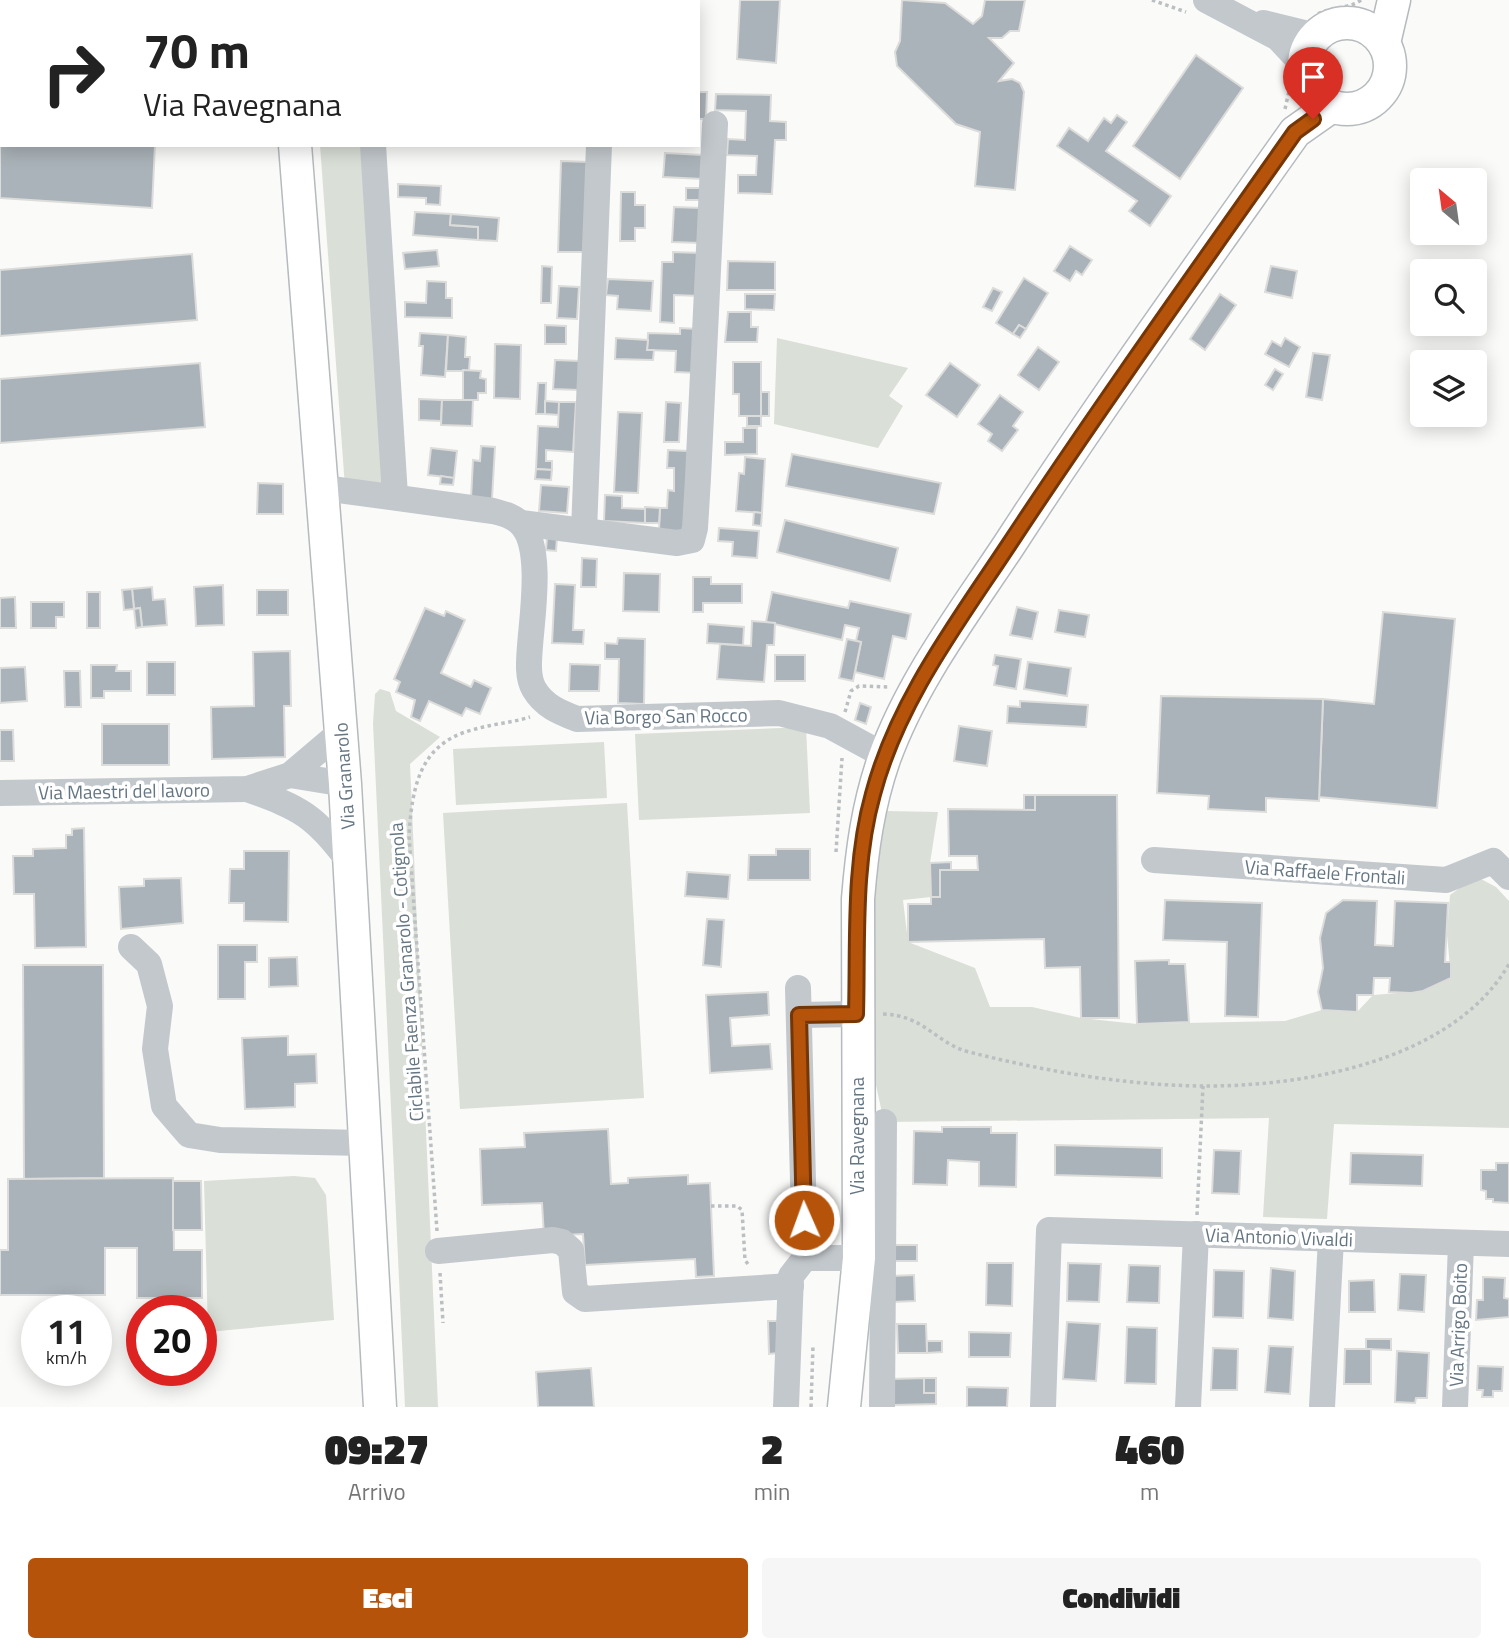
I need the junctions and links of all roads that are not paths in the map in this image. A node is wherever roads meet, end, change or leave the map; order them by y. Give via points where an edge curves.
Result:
1 (1376, 0) edge
2 (1394, 0) edge
3 (1198, 7) edge
4 (1241, 17) junction
5 (1355, 23) junction
6 (1316, 36) junction
7 (1384, 43) junction
8 (1301, 76) junction
9 (1332, 106) junction
10 (715, 124) dead end
11 (1288, 124) junction
12 (295, 147) edge
13 (373, 147) edge
14 (599, 147) edge
15 (324, 488) junction
16 (395, 496) junction
17 (520, 523) junction
18 (584, 530) junction
19 (342, 731) junction
20 (885, 756) junction
21 (290, 775) junction
22 (345, 784) junction
23 (247, 789) junction
24 (0, 793) edge
25 (294, 806) junction
26 (1154, 860) dead end
27 (349, 862) junction
28 (1501, 869) edge
29 (131, 947) dead end
30 (797, 988) dead end
31 (856, 1014) junction
32 (799, 1015) junction
33 (884, 1122) dead end
34 (365, 1143) junction
35 (1196, 1234) junction
36 (1331, 1239) junction
37 (1461, 1243) junction
38 (1509, 1244) edge
39 (438, 1251) road end
40 (805, 1258) junction
41 (871, 1258) junction
42 (791, 1286) junction
43 (857, 1298) junction
44 (380, 1407) edge
45 (786, 1407) edge
46 (844, 1407) edge
47 (857, 1407) edge
48 (882, 1407) edge
49 (1043, 1407) edge
50 (1188, 1407) edge
51 (1322, 1407) edge
52 (1455, 1407) edge

1 - 5 main road
2 - 7 main road
3 - 4 street
4 - 6 street
4 - 8 street via 1278,38
5 - 6 main road via 1334,25
5 - 7 main road
6 - 8 main road, Via Ravegnana
7 - 9 main road via 1391,66 1384,88 1367,104 1343,109
8 - 9 main road
8 - 11 main road, Via Ravegnana
9 - 11 main road, Via Ravegnana
10 - 18 street via 692,540 677,543
11 - 20 main road, Via Ravegnana via 925,672
12 - 15 main road, Via Granarolo
13 - 16 street
14 - 18 street
15 - 16 street
15 - 19 main road, Via Granarolo
16 - 17 street via 493,511
17 - 18 street
17 - 20 street, Via Borgo San Rocco via 531,546 535,587 528,668 533,688 552,709 577,719 779,713 844,732
19 - 21 street, Via Maestri del lavoro
19 - 22 main road, Via Granarolo
20 - 31 main road, Via Ravegnana via 863,842
21 - 22 street, Via Maestri del lavoro
21 - 23 street, Via Maestri del lavoro
22 - 25 street
22 - 27 main road, Via Granarolo
23 - 24 street, Via Maestri del lavoro
23 - 25 street, Via Maestri del lavoro
25 - 27 street, Via Maestri del lavoro via 322,826
26 - 28 street, Via Raffaele Frontali via 1446,880
27 - 34 main road, Via Granarolo
29 - 34 street via 149,964 160,1006 155,1049 164,1106 189,1135 220,1140
30 - 32 street
31 - 32 street
31 - 41 main road, Via Ravegnana
32 - 40 street
33 - 41 street, Via Ravegnana
34 - 44 main road, Via Granarolo
35 - 36 street, Via Antonio Vivaldi
35 - 49 street, Via Antonio Vivaldi via 1049,1230
35 - 50 street
36 - 37 street, Via Antonio Vivaldi
36 - 51 street
37 - 38 street, Via Antonio Vivaldi
37 - 52 street, Via Arrigo Boito
39 - 42 street via 562,1242 571,1250 575,1292 585,1300
40 - 41 street
40 - 42 street via 790,1276
41 - 43 main road, Via Ravegnana
41 - 48 street, Via Ravegnana
42 - 45 street
43 - 46 main road, Via Ravegnana
43 - 47 main road, Via Ravegnana

